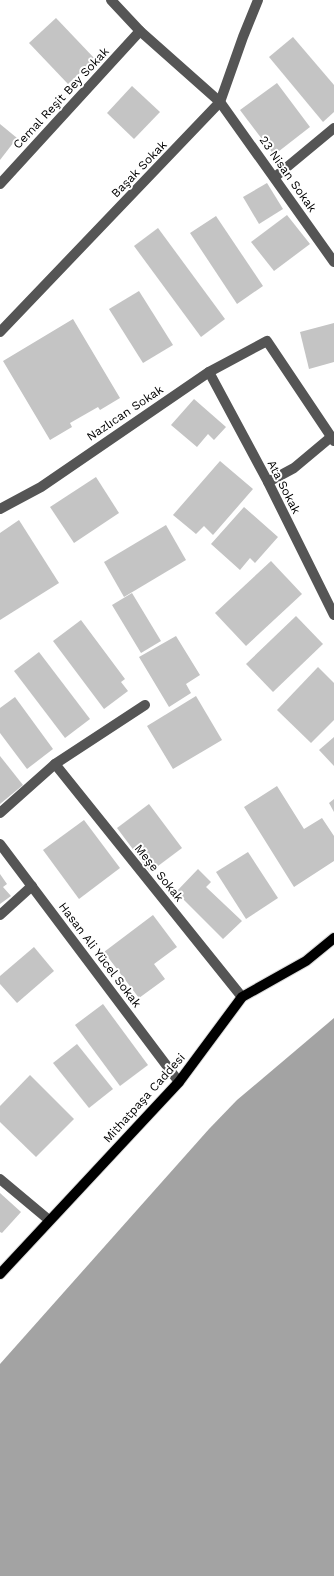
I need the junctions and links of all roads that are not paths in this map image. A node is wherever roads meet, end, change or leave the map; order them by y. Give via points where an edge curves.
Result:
1 (111, 0) edge
2 (258, 0) edge
3 (140, 31) junction
4 (220, 102) junction
5 (334, 128) edge
6 (275, 178) junction
7 (0, 184) edge
8 (334, 262) edge
9 (0, 332) edge
10 (209, 372) junction
11 (332, 439) edge
12 (268, 482) junction
13 (0, 510) edge
14 (334, 615) edge
15 (145, 705) dead end
16 (56, 764) junction
17 (0, 813) edge
18 (0, 844) edge
19 (32, 886) junction
20 (0, 915) edge
21 (334, 938) edge
22 (242, 997) junction
23 (179, 1082) junction
24 (0, 1179) edge
25 (49, 1220) junction
26 (0, 1274) edge

1 - 3 street, 23 Nisan Sokak
2 - 4 street, Başak Sokak
3 - 4 street, 23 Nisan Sokak
3 - 7 street, Cemal Reşit Bey Sokak
4 - 6 street, 23 Nisan Sokak
4 - 9 street, Başak Sokak
5 - 6 street
6 - 8 street, 23 Nisan Sokak
10 - 11 street, Nazlıcan Sokak via 267,341
10 - 12 street, Ata Sokak
10 - 13 street, Nazlıcan Sokak via 41,487
11 - 12 street via 294,468
12 - 14 street, Ata Sokak
15 - 16 street
16 - 17 street
16 - 22 street, Meşe Sokak
18 - 19 street, Hasan Ali Yücel Sokak
19 - 20 street
19 - 23 street, Hasan Ali Yücel Sokak
21 - 22 main road, Mithatpaşa Caddesi via 306,961
22 - 23 main road, Mithatpaşa Caddesi
23 - 25 main road, Mithatpaşa Caddesi
24 - 25 street
25 - 26 main road, Mithatpaşa Caddesi

